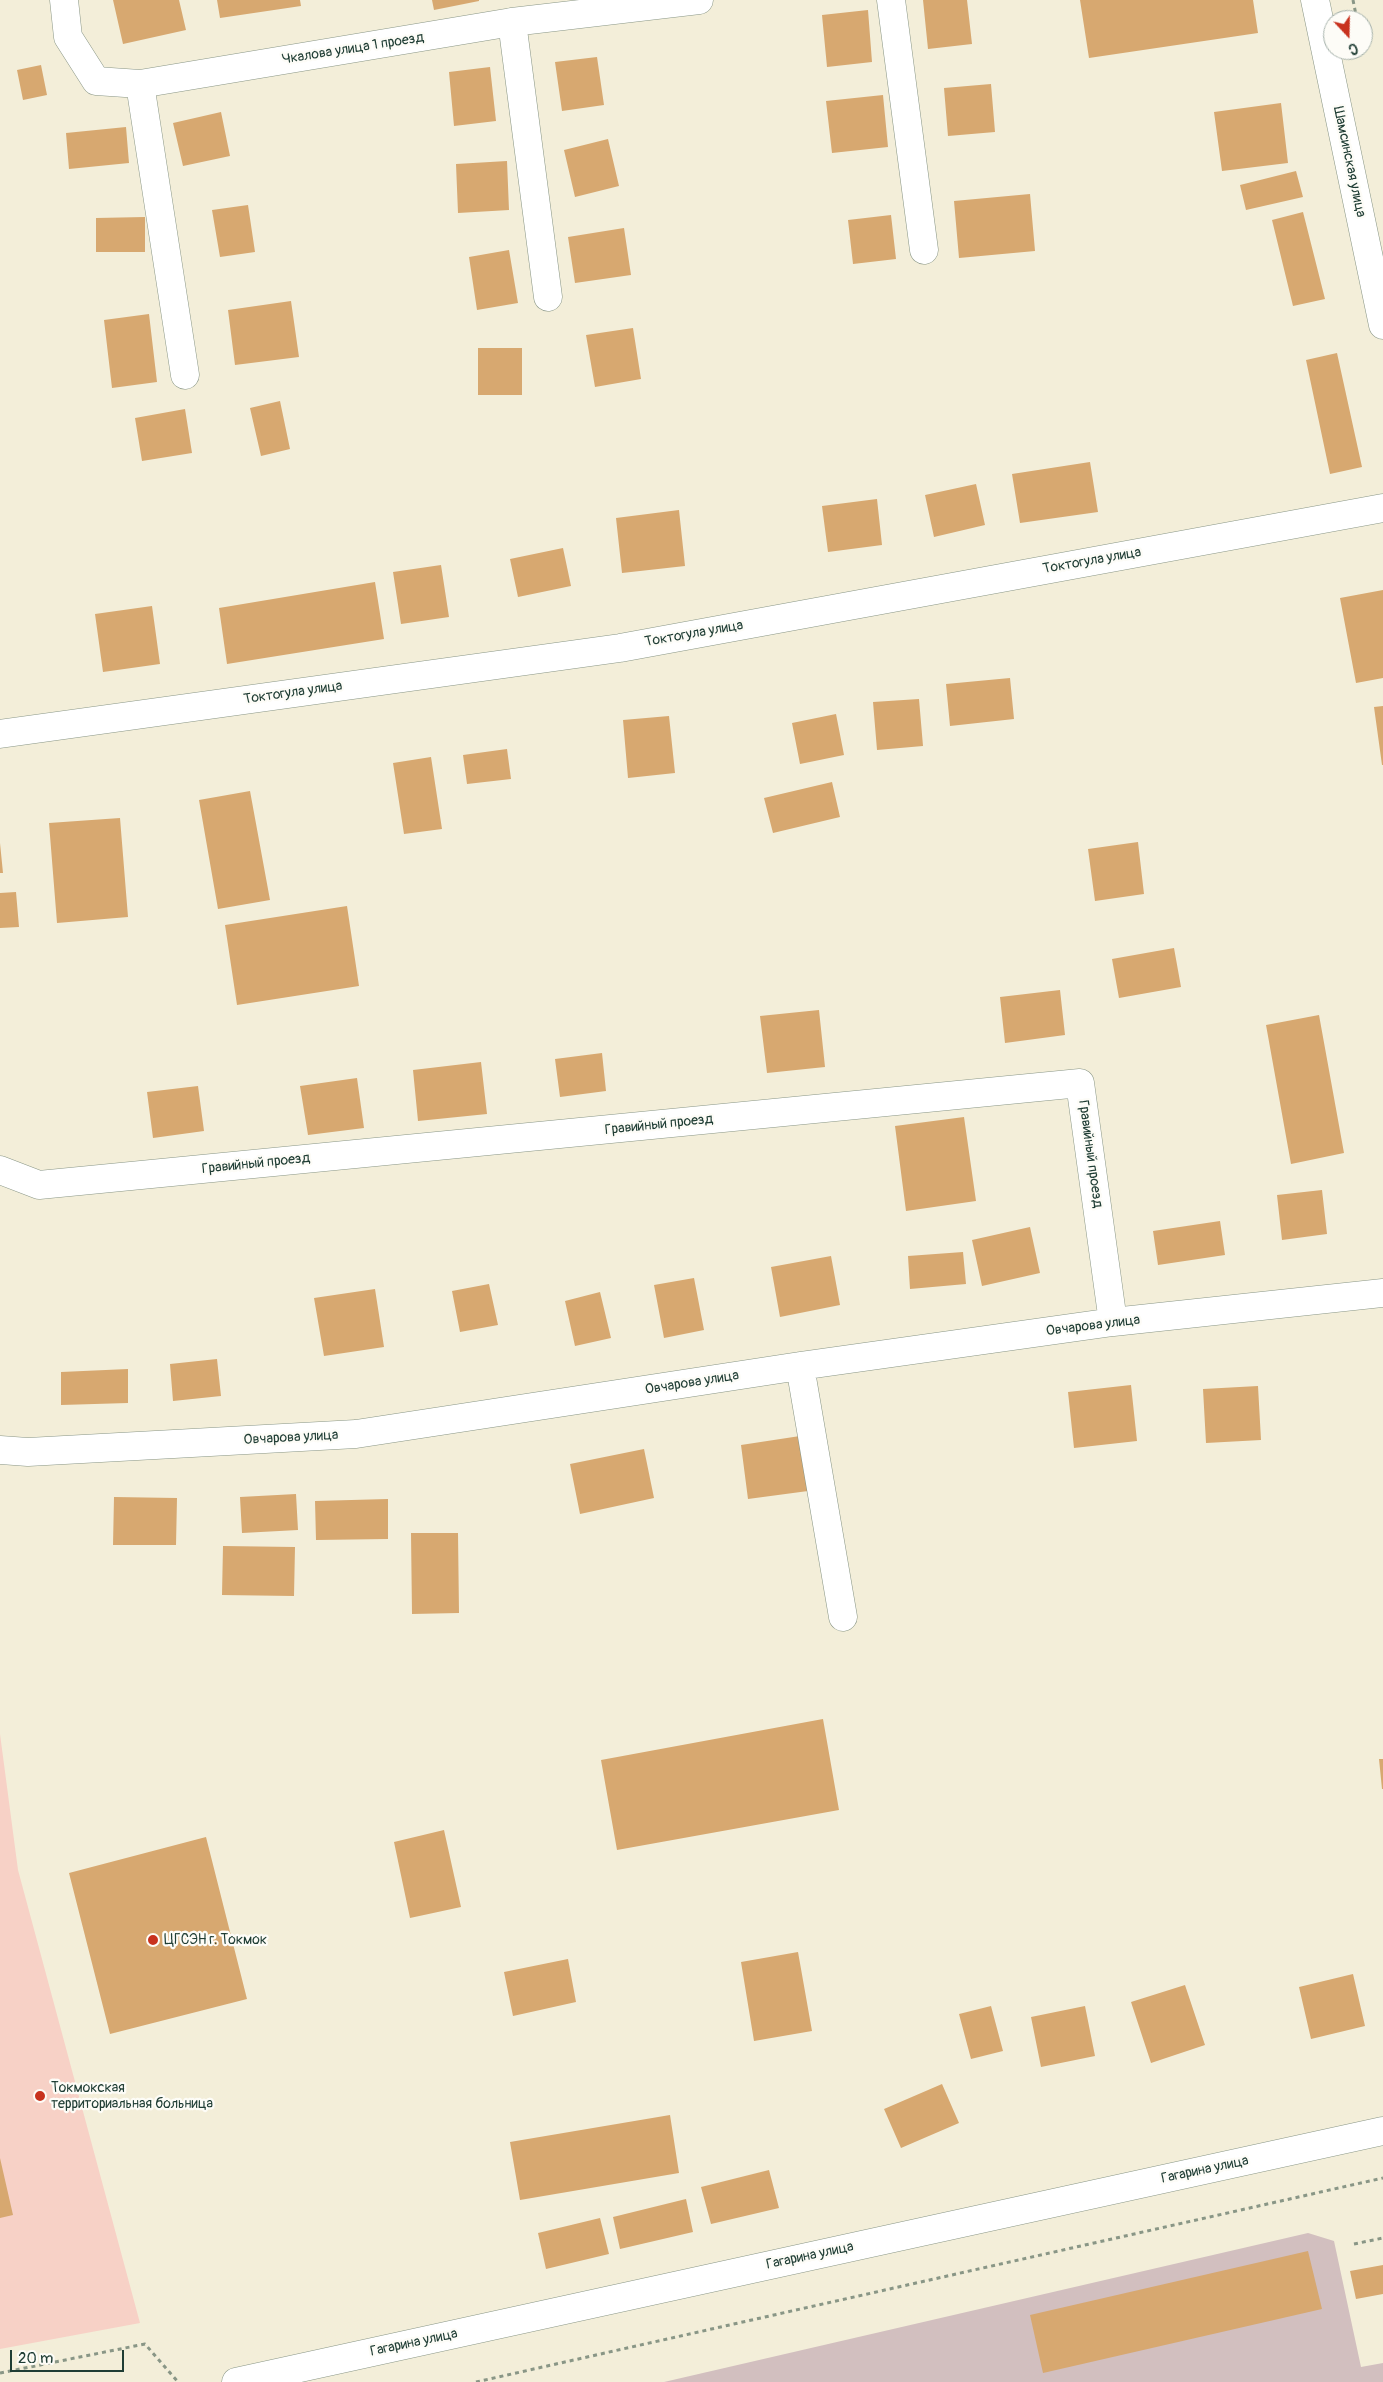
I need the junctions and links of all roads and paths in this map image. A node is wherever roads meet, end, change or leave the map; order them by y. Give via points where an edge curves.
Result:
1 (64, 0) edge
2 (699, 0) edge
3 (891, 0) edge
4 (1315, 0) edge
5 (512, 22) junction
6 (140, 84) junction
7 (924, 250) dead end
8 (548, 297) dead end
9 (1383, 325) edge
10 (185, 375) dead end
11 (1383, 508) edge
12 (0, 734) edge
13 (0, 1170) edge
14 (1383, 1293) edge
15 (1113, 1322) junction
16 (800, 1366) junction
17 (0, 1450) edge
18 (843, 1617) dead end
19 (1383, 2131) edge
20 (1383, 2178) edge
21 (1383, 2238) edge
22 (1354, 2244) dead end
23 (0, 2373) edge
24 (178, 2382) edge
25 (236, 2382) edge
26 (476, 2382) edge

1 - 6 street, Чкалова улица 1 проезд via 68,38 96,81
2 - 5 street, Чкалова улица 1 проезд
3 - 7 street
4 - 9 street, Шамсинская улица
5 - 6 street, Чкалова улица 1 проезд
5 - 8 street
6 - 10 street
11 - 12 street, Токтогула улица via 620,648
13 - 15 street, Гравийный проезд via 39,1185 1080,1083
14 - 15 street, Овчарова улица
15 - 16 street, Овчарова улица
16 - 17 street, Овчарова улица via 356,1434 28,1452
16 - 18 street
19 - 25 street, Гагарина улица
20 - 26 path
21 - 22 path
23 - 24 path via 145,2344

